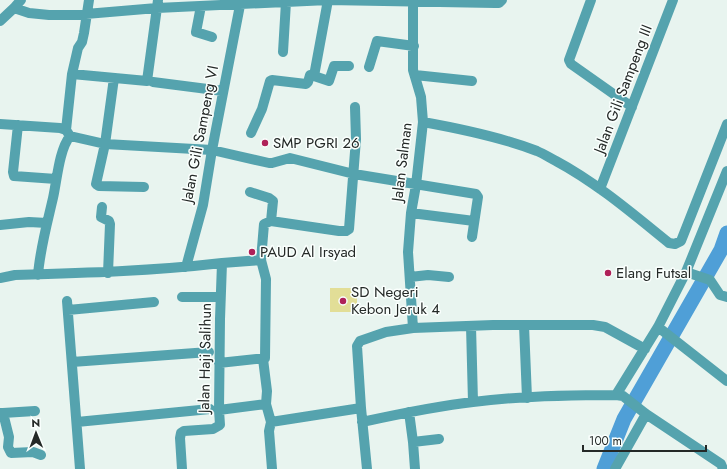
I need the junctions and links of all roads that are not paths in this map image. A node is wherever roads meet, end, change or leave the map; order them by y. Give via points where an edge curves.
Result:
1 (89, 0) edge
2 (328, 0) edge
3 (502, 0) edge
4 (591, 0) edge
5 (673, 0) edge
6 (396, 1) edge
7 (241, 2) edge
8 (286, 2) junction
9 (413, 2) junction
10 (18, 4) edge
11 (158, 4) edge
12 (201, 6) junction
13 (87, 14) junction
14 (0, 21) edge
15 (212, 37) dead end
16 (414, 46) junction
17 (283, 52) dead end
18 (349, 66) dead end
19 (369, 66) dead end
20 (72, 74) junction
21 (415, 75) junction
22 (314, 76) junction
23 (114, 78) junction
24 (472, 81) dead end
25 (153, 82) dead end
26 (223, 91) junction
27 (355, 107) dead end
28 (632, 107) junction
29 (423, 122) junction
30 (0, 124) edge
31 (727, 124) edge
32 (18, 125) junction
33 (68, 133) junction
34 (250, 133) dead end
35 (105, 144) junction
36 (212, 150) junction
37 (727, 171) edge
38 (354, 174) junction
39 (56, 179) junction
40 (416, 185) junction
41 (144, 187) dead end
42 (600, 189) junction
43 (250, 192) dead end
44 (102, 207) dead end
45 (411, 213) junction
46 (272, 221) junction
47 (474, 221) junction
48 (47, 223) junction
49 (0, 225) edge
50 (472, 237) dead end
51 (261, 260) junction
52 (222, 263) junction
53 (186, 267) junction
54 (108, 273) junction
55 (691, 274) junction
56 (38, 275) junction
57 (410, 277) junction
58 (449, 277) dead end
59 (0, 278) edge
60 (182, 297) dead end
61 (220, 297) junction
62 (727, 297) edge
63 (154, 302) dead end
64 (524, 325) junction
65 (471, 326) junction
66 (413, 328) junction
67 (661, 330) junction
68 (644, 349) junction
69 (209, 352) dead end
70 (264, 359) junction
71 (72, 362) junction
72 (219, 363) junction
73 (727, 381) edge
74 (619, 395) junction
75 (527, 398) junction
76 (473, 402) junction
77 (266, 404) junction
78 (361, 408) junction
79 (214, 410) junction
80 (35, 411) dead end
81 (409, 412) junction
82 (644, 412) junction
83 (2, 413) edge
84 (77, 422) junction
85 (271, 422) junction
86 (362, 422) junction
87 (439, 439) dead end
88 (413, 442) junction
89 (41, 455) dead end
90 (724, 466) edge
91 (80, 469) edge
92 (182, 469) edge
93 (272, 469) edge
94 (367, 469) edge
95 (415, 469) edge
96 (615, 469) edge

1 - 13 street
2 - 6 street
2 - 8 street
2 - 22 street
3 - 9 street via 499,3
4 - 28 street via 569,60 571,64
5 - 28 street, Jalan Gili Sampeng III
6 - 9 street
7 - 8 street
7 - 12 street
7 - 26 street, Jalan Gili Sampeng VI
8 - 17 street
9 - 16 street, Jalan Salman
10 - 13 street via 29,13
10 - 14 street
11 - 12 street
11 - 13 street
11 - 23 street via 147,81
12 - 15 street via 196,32
13 - 20 street
16 - 19 street via 377,41
16 - 21 street, Jalan Salman
18 - 22 street via 334,66 329,81
20 - 23 street
20 - 33 street
21 - 24 street
21 - 29 street, Jalan Salman via 422,97
22 - 34 street via 310,75 306,84 272,80 268,84 262,109
23 - 35 street
25 - 26 street
26 - 36 street, Jalan Gili Sampeng VI
27 - 38 street
28 - 42 street, Jalan Gili Sampeng III
29 - 40 street, Jalan Salman
29 - 42 street via 504,140 539,152
30 - 32 street
31 - 42 street via 681,241 669,243
32 - 33 street via 50,127
32 - 39 street via 14,176
33 - 35 street
33 - 39 street
35 - 36 street
35 - 41 street via 97,186
36 - 38 street via 272,163 290,158
36 - 53 street, Jalan Gili Sampeng VI via 203,205
37 - 55 street
38 - 40 street
38 - 46 street via 349,229 346,231
39 - 48 street
40 - 45 street, Jalan Salman
40 - 47 street via 476,194 478,197
43 - 46 street via 273,201
44 - 54 street via 101,217 110,224
45 - 47 street
45 - 57 street, Jalan Salman via 408,252
46 - 51 street via 263,226
47 - 50 street
48 - 49 street
48 - 56 street
51 - 52 street
51 - 70 street via 266,279
52 - 53 street
52 - 61 street, Jalan Haji Salihun
53 - 54 street
54 - 56 street
55 - 62 street via 710,280 720,295
55 - 67 street
56 - 59 street
57 - 58 street
57 - 66 street, Jalan Salman
60 - 61 street
61 - 72 street, Jalan Haji Salihun
63 - 71 street via 68,305
64 - 65 street
64 - 68 street via 605,327
64 - 75 street
65 - 66 street
65 - 76 street
66 - 78 street via 386,332 360,341 357,346
67 - 68 street
67 - 73 street
68 - 74 street
69 - 71 street
70 - 72 street
70 - 77 street
71 - 84 street
72 - 79 street, Jalan Haji Salihun
74 - 75 street
74 - 82 street
75 - 76 street
76 - 81 street
77 - 79 street
77 - 85 street
78 - 85 street
78 - 86 street
79 - 84 street
79 - 92 street, Jalan Haji Salihun via 220,425 217,428 181,433
80 - 83 street
81 - 86 street
81 - 88 street
82 - 90 street
82 - 96 street
83 - 89 street via 11,453 33,452
84 - 91 street
85 - 93 street via 269,431
86 - 94 street
87 - 88 street
88 - 95 street

